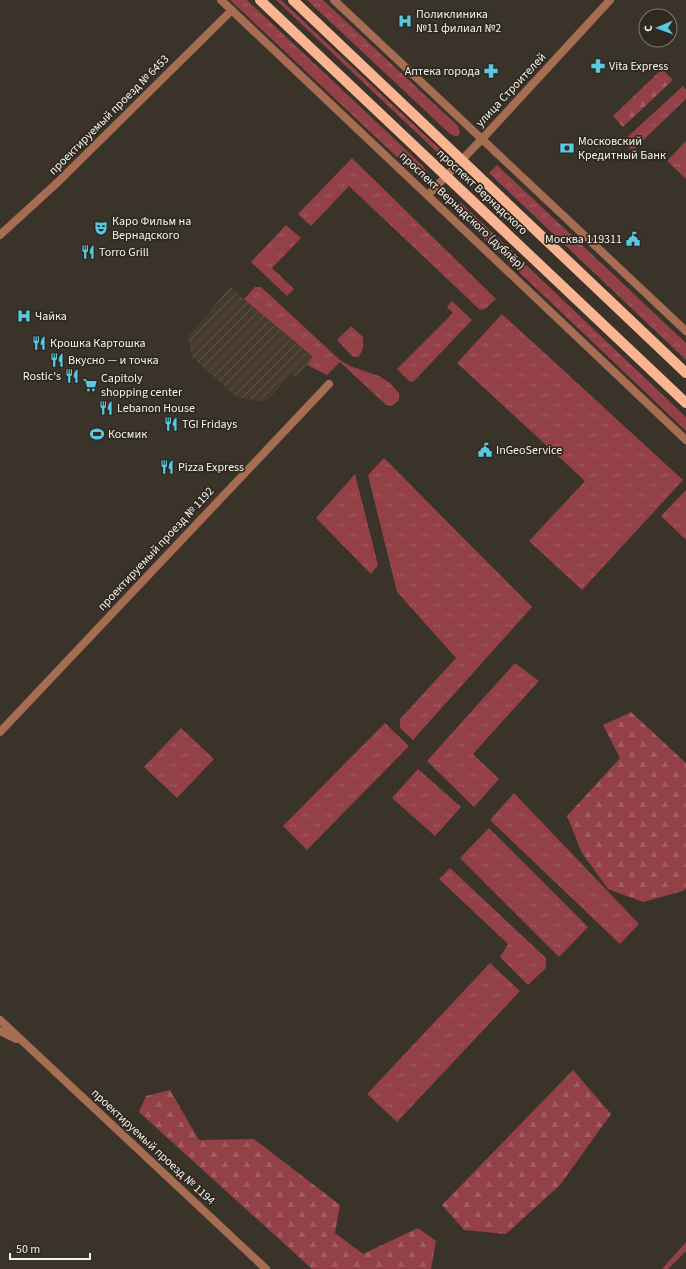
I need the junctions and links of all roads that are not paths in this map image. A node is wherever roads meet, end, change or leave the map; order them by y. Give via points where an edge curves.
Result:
1 (222, 0) edge
2 (260, 0) edge
3 (293, 0) edge
4 (334, 0) edge
5 (610, 0) edge
6 (232, 10) junction
7 (482, 139) junction
8 (461, 160) junction
9 (446, 175) junction
10 (428, 195) junction
11 (0, 235) edge
12 (686, 331) edge
13 (686, 373) edge
14 (329, 384) dead end
15 (686, 403) edge
16 (686, 440) edge
17 (0, 732) edge
18 (0, 1020) edge
19 (0, 1031) edge
20 (24, 1043) junction
21 (266, 1269) edge

1 - 6 street, проспект Вернадского (дублёр)
2 - 9 main road, проспект Вернадского
3 - 8 main road, проспект Вернадского
4 - 7 street
5 - 7 street, улица Строителей
6 - 10 street, проспект Вернадского (дублёр)
6 - 11 street, проектируемый проезд № 6453 via 59,182
7 - 8 street, улица Строителей
7 - 12 street
8 - 9 street, улица Строителей
8 - 13 main road, проспект Вернадского
9 - 10 street, улица Строителей
9 - 15 main road, проспект Вернадского
10 - 16 street, проспект Вернадского (дублёр)
14 - 17 street, проектируемый проезд № 1192
18 - 20 street, проектируемый проезд № 1194
19 - 20 street, проектируемый проезд № 1194
20 - 21 street, проектируемый проезд № 1194

